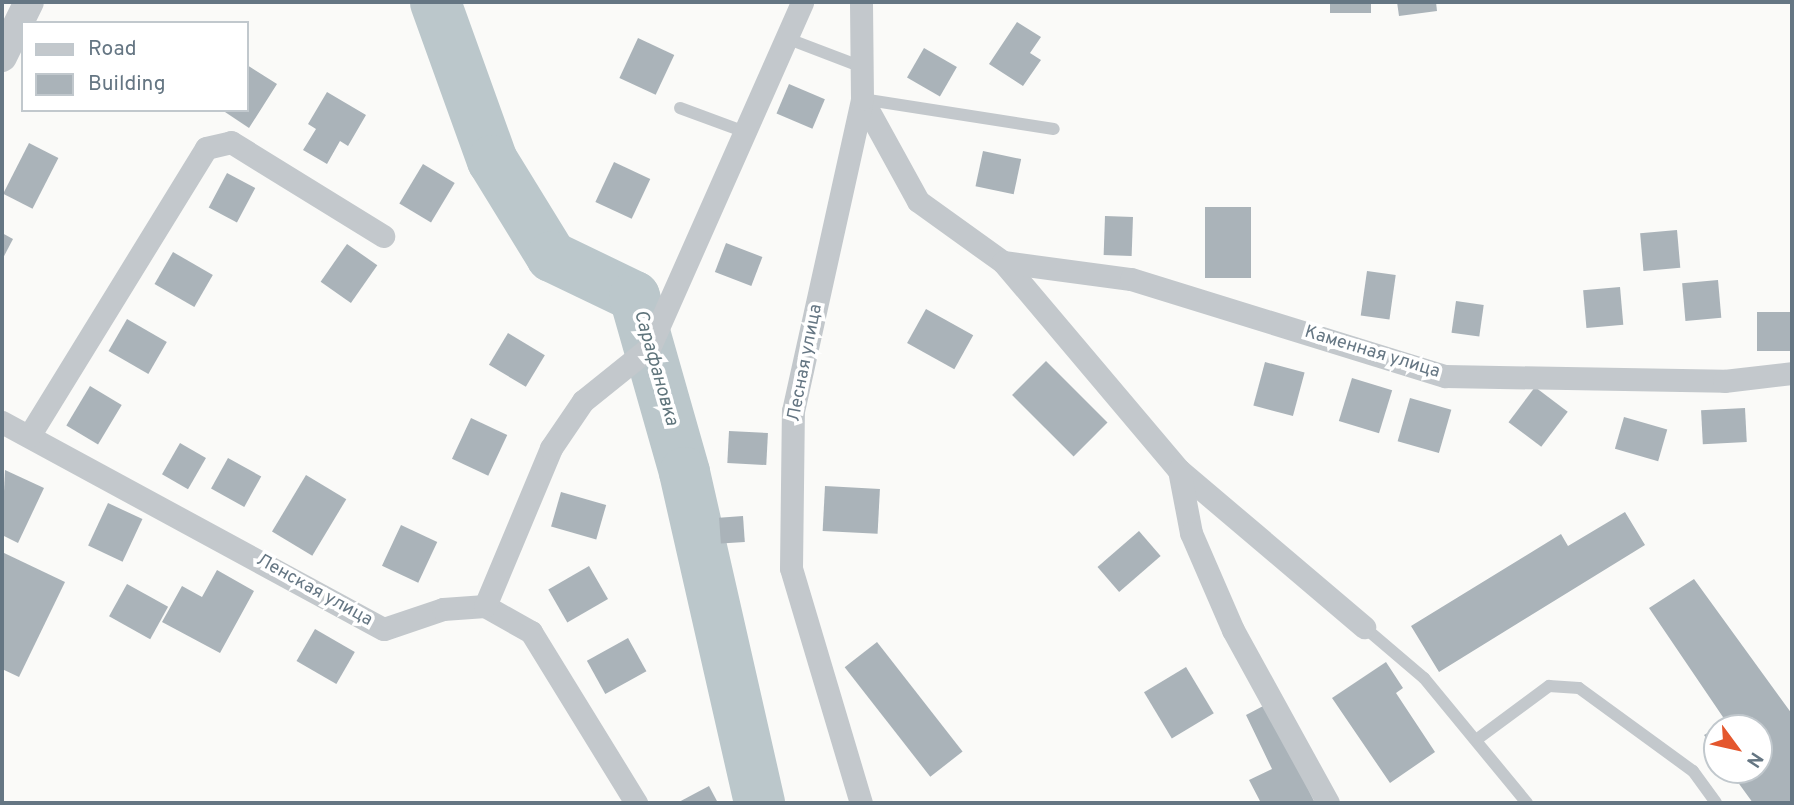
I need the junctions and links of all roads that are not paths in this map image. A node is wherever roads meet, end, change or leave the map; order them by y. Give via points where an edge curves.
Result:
1 (29, 2) edge
2 (802, 2) edge
3 (861, 2) edge
4 (786, 38) junction
5 (2, 57) edge
6 (862, 67) junction
7 (862, 99) junction
8 (681, 108) dead end
9 (1054, 129) dead end
10 (745, 132) junction
11 (383, 236) dead end
12 (1003, 262) junction
13 (1792, 373) edge
14 (2, 422) edge
15 (29, 436) junction
16 (1179, 470) junction
17 (485, 606) junction
18 (1364, 627) joint
19 (1476, 740) junction
20 (636, 803) edge
21 (861, 803) edge
22 (1328, 803) edge
23 (1527, 803) edge
24 (1716, 803) edge

1 - 5 street
2 - 4 street
3 - 6 street, Лесная улица
4 - 6 lane
4 - 10 street
6 - 7 street, Лесная улица
7 - 9 lane
7 - 12 street via 918,201
7 - 21 street, Лесная улица via 793,411 791,568
8 - 10 lane
10 - 17 street via 649,348 583,401 551,448
11 - 15 street via 232,142 206,148
12 - 13 street, Каменная улица via 1131,279 1445,376 1724,381
12 - 16 street
14 - 15 street, Ленская улица
15 - 17 street, Ленская улица via 384,629 443,609
16 - 18 street
16 - 22 street via 1191,533 1233,630
17 - 20 street via 531,632
18 - 19 lane via 1424,678
19 - 23 lane
19 - 24 lane via 1549,686 1579,688 1693,771

